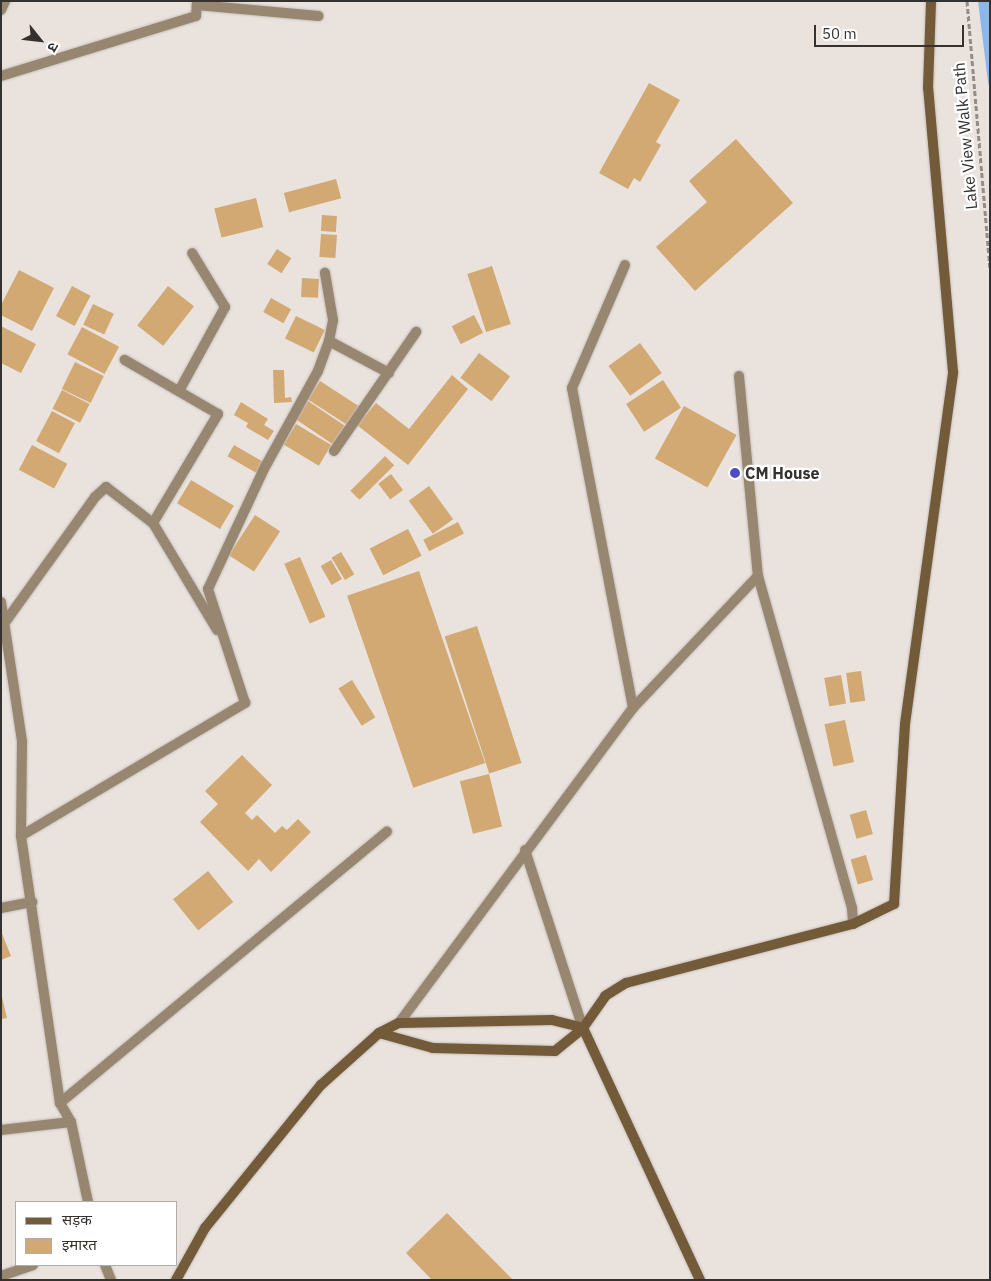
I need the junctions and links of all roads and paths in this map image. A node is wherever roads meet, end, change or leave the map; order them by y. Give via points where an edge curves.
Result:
1 (5, 1) edge
2 (931, 1) edge
3 (967, 1) edge
4 (197, 3) edge
5 (1, 10) edge
6 (319, 16) dead end
7 (1, 76) edge
8 (192, 253) dead end
9 (625, 265) dead end
10 (990, 269) edge
11 (325, 273) dead end
12 (416, 332) dead end
13 (329, 342) junction
14 (124, 360) dead end
15 (389, 373) junction
16 (739, 376) dead end
17 (179, 392) junction
18 (334, 451) dead end
19 (153, 523) junction
20 (758, 576) junction
21 (1, 602) edge
22 (6, 621) junction
23 (226, 646) junction
24 (633, 708) junction
25 (387, 832) dead end
26 (21, 836) junction
27 (525, 850) junction
28 (32, 902) junction
29 (1, 908) edge
30 (853, 924) junction
31 (399, 1023) junction
32 (583, 1028) junction
33 (379, 1033) junction
34 (60, 1103) junction
35 (71, 1122) junction
36 (1, 1130) edge
37 (88, 1201) edge
38 (30, 1266) edge
39 (105, 1266) edge
40 (1, 1276) edge
41 (111, 1280) edge
42 (176, 1280) edge
43 (700, 1280) edge

1 - 5 street
2 - 30 street via 928,88 953,372 905,724 894,904
3 - 10 path, Lake View Walk Path
4 - 6 street
4 - 7 street via 196,16
8 - 17 street via 225,307
9 - 24 street via 572,388
11 - 13 street via 332,320
12 - 15 street
13 - 15 street
13 - 23 street via 318,371 265,467 208,589
14 - 17 street
15 - 18 street
16 - 20 street
17 - 19 street via 218,414
19 - 22 street via 106,487 95,496
19 - 23 street
20 - 24 street
20 - 30 street via 852,908
21 - 22 street
22 - 26 street via 22,741
23 - 26 street via 245,703
24 - 27 street
25 - 34 street
26 - 28 street
27 - 31 street
27 - 32 street
28 - 29 street
28 - 34 street
30 - 32 street via 626,983 604,996
31 - 32 street via 552,1020
31 - 33 street
32 - 33 street via 555,1051 433,1048
32 - 43 street
33 - 42 street via 320,1085 205,1228
34 - 35 street
35 - 36 street
35 - 37 street
38 - 40 street
39 - 41 street

